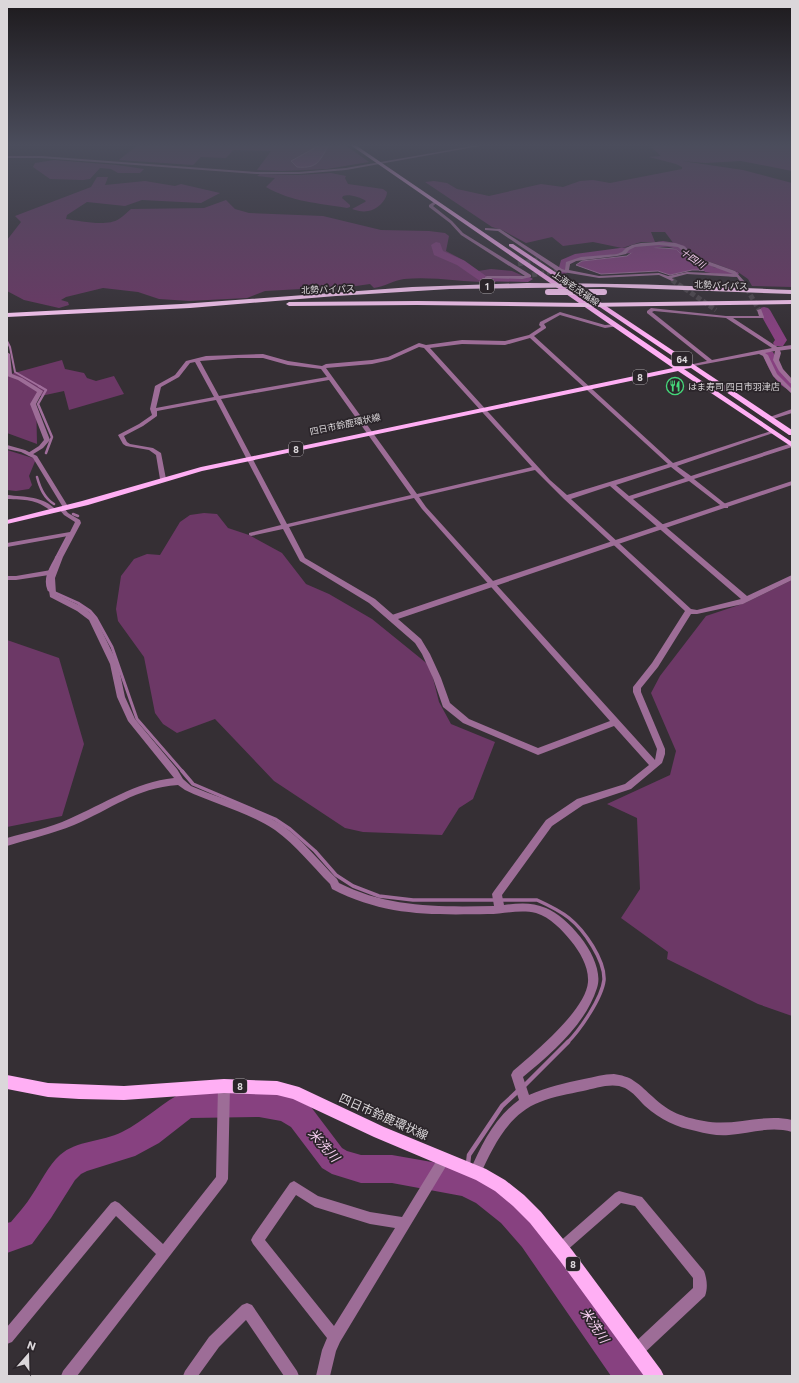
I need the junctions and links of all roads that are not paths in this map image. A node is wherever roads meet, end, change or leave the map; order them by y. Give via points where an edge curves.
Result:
1 (433, 209) edge
2 (445, 209) edge
3 (455, 209) edge
4 (486, 229) junction
5 (499, 238) dead end
6 (506, 242) dead end
7 (518, 264) tunnel mouth
8 (510, 265) junction
9 (563, 270) junction
10 (738, 276) junction
11 (487, 277) dead end
12 (744, 282) tunnel mouth
13 (556, 285) junction
14 (571, 285) junction
15 (650, 292) junction
16 (792, 293) edge
17 (792, 297) edge
18 (792, 302) edge
19 (585, 304) junction
20 (600, 304) junction
21 (183, 306) junction
22 (716, 310) tunnel mouth
23 (759, 310) dead end
24 (7, 315) edge
25 (726, 317) junction
26 (616, 325) junction
27 (531, 336) junction
28 (426, 347) junction
29 (792, 347) edge
30 (777, 349) junction
31 (759, 352) junction
32 (7, 354) edge
33 (197, 360) junction
34 (712, 362) junction
35 (691, 366) junction
36 (323, 368) junction
37 (678, 368) junction
38 (330, 378) junction
39 (788, 383) edge
40 (588, 388) junction
41 (792, 392) edge
42 (217, 398) junction
43 (153, 410) junction
44 (484, 410) junction
45 (792, 411) edge
46 (770, 418) junction
47 (773, 432) junction
48 (370, 433) junction
49 (792, 433) edge
50 (792, 445) edge
51 (7, 446) edge
52 (30, 454) junction
53 (248, 458) junction
54 (672, 465) junction
55 (535, 468) junction
56 (689, 478) junction
57 (163, 479) junction
58 (611, 484) junction
59 (792, 484) edge
60 (415, 496) junction
61 (7, 497) edge
62 (566, 498) junction
63 (628, 499) junction
64 (726, 507) junction
65 (61, 510) junction
66 (7, 522) edge
67 (284, 526) junction
68 (662, 528) junction
69 (73, 533) junction
70 (251, 534) dead end
71 (616, 544) junction
72 (7, 545) edge
73 (50, 572) junction
74 (792, 577) edge
75 (7, 578) edge
76 (491, 584) junction
77 (746, 599) junction
78 (689, 611) junction
79 (392, 618) junction
80 (615, 722) junction
81 (654, 765) junction
82 (180, 781) junction
83 (7, 842) edge
84 (500, 909) junction
85 (7, 1082) edge
86 (223, 1088) junction
87 (525, 1100) junction
88 (792, 1126) edge
89 (444, 1159) junction
90 (469, 1169) junction
91 (405, 1224) junction
92 (561, 1248) junction
93 (164, 1253) junction
94 (7, 1337) edge
95 (335, 1337) junction
96 (636, 1351) junction
97 (68, 1376) edge
98 (190, 1376) edge
99 (292, 1376) edge
100 (323, 1376) edge
101 (655, 1376) edge

1 - 8 street via 462,234
2 - 13 main road, 上海老茂福線 / 64
3 - 4 main road
4 - 5 main road
4 - 9 street via 499,230
6 - 14 main road, 上海老茂福線 / 64
7 - 8 street
8 - 11 street via 530,276
9 - 10 street via 592,277 659,274 671,279 687,273
9 - 10 street via 568,263 578,259 616,255 624,253 632,246 652,243 680,246 692,257
10 - 12 street
13 - 14 highway, 1
13 - 19 main road, 上海老茂福線 / 64
13 - 21 highway, 1 via 439,287
14 - 16 highway, 1
14 - 20 main road, 上海老茂福線 / 64
15 - 16 highway, 北勢バイパス / 1
15 - 17 highway, 北勢バイパス / 1
15 - 21 highway, 北勢バイパス / 1, bridge via 346,297
18 - 20 highway, 1
19 - 20 highway, 1
19 - 21 highway, 1
19 - 26 main road, 上海老茂福線 / 64
20 - 35 main road, 上海老茂福線 / 64
21 - 24 highway, 北勢バイパス / 1
22 - 25 street
23 - 25 street via 762,317
25 - 30 street
25 - 34 street via 669,310 653,309 649,312
26 - 27 street via 605,327 560,313 542,323 544,327
26 - 37 main road, 上海老茂福線 / 64
27 - 28 street via 505,343 462,342
27 - 40 street
28 - 36 street via 419,345 390,358 372,362
28 - 44 street
29 - 30 street
30 - 31 street
30 - 39 street via 776,360
31 - 34 street
31 - 39 street via 765,355 770,368
32 - 52 street via 9,375 40,391 33,404 47,440
33 - 36 street via 263,356
33 - 42 street
33 - 43 street via 188,362 177,376 158,386
34 - 35 street
35 - 37 main road, 四日市鈴鹿環状線 / 8
35 - 46 main road, 上海老茂福線 / 64
36 - 38 street
37 - 40 main road, 四日市鈴鹿環状線 / 8
37 - 47 main road, 上海老茂福線 / 64
38 - 42 street
38 - 48 street
39 - 41 street
40 - 44 main road, 四日市鈴鹿環状線 / 8
40 - 54 street
42 - 43 street
42 - 53 street
43 - 57 street via 155,415 121,437 128,445 151,449 159,454
44 - 48 main road, 四日市鈴鹿環状線 / 8
44 - 55 street
45 - 46 street
46 - 49 main road, 上海老茂福線 / 64
47 - 50 main road, 上海老茂福線 / 64
47 - 54 street
48 - 53 main road, 四日市鈴鹿環状線 / 8
48 - 60 street
50 - 56 street
51 - 52 street
52 - 65 street via 45,471
53 - 57 main road, 四日市鈴鹿環状線 / 8
53 - 67 street
54 - 56 street
54 - 58 street
55 - 60 street
55 - 62 street
56 - 63 street
56 - 64 street
57 - 65 main road, 四日市鈴鹿環状線 / 8
58 - 62 street
58 - 63 street
59 - 64 street
60 - 67 street
60 - 76 street
61 - 65 street via 33,498
62 - 71 street
63 - 68 street
64 - 68 street
65 - 66 main road, 四日市鈴鹿環状線 / 8
65 - 69 street via 78,521
67 - 70 street
67 - 79 street via 302,559 372,600
68 - 71 street
68 - 77 street
69 - 72 street
69 - 73 street
71 - 76 street
71 - 78 street
73 - 75 street
73 - 82 street via 52,591 92,619 114,664 127,712
74 - 77 street
76 - 79 street
76 - 80 street
77 - 78 street via 697,612
78 - 81 street via 655,665 637,687 661,749 659,761
79 - 80 street via 418,641 437,678 446,705 466,721 538,752
80 - 81 street
81 - 84 street via 628,787 580,802 549,823 498,894
82 - 83 street via 139,788 73,822
82 - 84 street via 191,790 260,817 280,829 309,855 334,882 334,886 349,895 389,907
84 - 87 street via 532,908 558,921 584,949 592,976 593,987 578,1012 552,1044 518,1075
85 - 86 main road, 四日市鈴鹿環状線 / 8 via 48,1090 79,1092 124,1093
86 - 89 main road, 四日市鈴鹿環状線 / 8 via 277,1088 294,1092
86 - 93 street via 222,1179
87 - 88 street via 606,1080 617,1080 630,1085 674,1120 688,1124 727,1129 773,1123
87 - 90 street
89 - 90 main road, 四日市鈴鹿環状線 / 8
89 - 91 street
90 - 92 main road, 四日市鈴鹿環状線 / 8 via 495,1182 519,1202
91 - 95 street
91 - 95 street via 370,1218 316,1201 294,1187 257,1240
92 - 96 main road, 四日市鈴鹿環状線 / 8
92 - 96 street via 619,1197 638,1201 699,1276 700,1291
93 - 94 street via 115,1207
93 - 97 street
95 - 100 street
96 - 101 main road, 四日市鈴鹿環状線 / 8
98 - 99 street via 214,1342 247,1310

